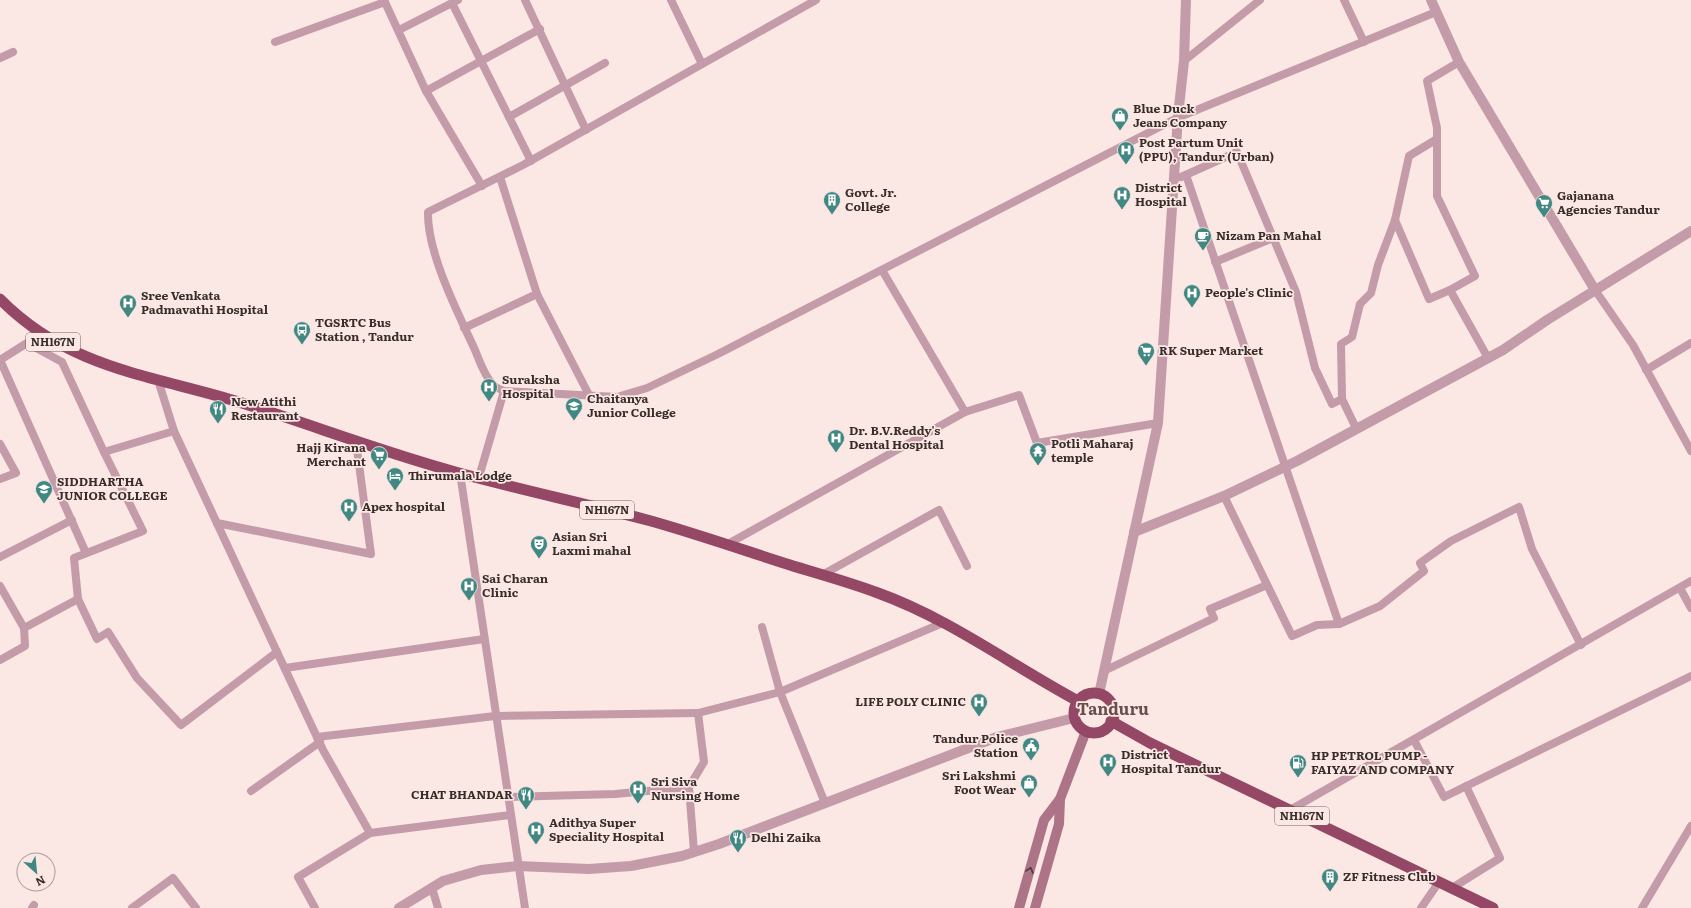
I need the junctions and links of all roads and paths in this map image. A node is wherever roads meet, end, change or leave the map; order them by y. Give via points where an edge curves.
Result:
1 (525, 0) edge
2 (671, 0) edge
3 (816, 0) edge
4 (1186, 0) edge
5 (1260, 0) edge
6 (1344, 0) edge
7 (1431, 0) edge
8 (385, 1) edge
9 (455, 1) edge
10 (1436, 12) junction
11 (540, 29) junction
12 (399, 30) junction
13 (275, 42) dead end
14 (1364, 42) junction
15 (13, 52) dead end
16 (0, 58) edge
17 (481, 60) junction
18 (1184, 61) junction
19 (1459, 62) junction
20 (605, 63) dead end
21 (702, 64) junction
22 (566, 86) junction
23 (426, 91) junction
24 (508, 117) junction
25 (1178, 118) junction
26 (586, 130) junction
27 (1437, 139) junction
28 (530, 161) junction
29 (1186, 175) junction
30 (500, 177) junction
31 (1174, 180) junction
32 (482, 186) junction
33 (1395, 220) junction
34 (1691, 231) edge
35 (1273, 238) junction
36 (1215, 262) junction
37 (882, 270) junction
38 (1450, 290) junction
39 (1595, 290) junction
40 (537, 294) junction
41 (0, 299) edge
42 (464, 328) junction
43 (1691, 343) edge
44 (1488, 358) junction
45 (0, 360) edge
46 (1646, 370) junction
47 (158, 380) junction
48 (504, 391) junction
49 (589, 395) junction
50 (1342, 399) junction
51 (965, 412) junction
52 (1158, 423) junction
53 (1356, 428) junction
54 (174, 431) junction
55 (356, 442) junction
56 (0, 444) edge
57 (1691, 451) edge
58 (104, 452) junction
59 (1286, 467) junction
60 (460, 473) junction
61 (479, 477) junction
62 (0, 479) edge
63 (1224, 496) junction
64 (72, 520) junction
65 (217, 522) junction
66 (1134, 532) junction
67 (726, 545) junction
68 (86, 553) junction
69 (0, 557) edge
70 (967, 566) dead end
71 (822, 575) junction
72 (1691, 582) edge
73 (1267, 585) junction
74 (0, 586) edge
75 (1680, 588) junction
76 (78, 599) junction
77 (1691, 608) edge
78 (945, 622) junction
79 (1339, 624) junction
80 (24, 628) junction
81 (762, 628) dead end
82 (484, 639) junction
83 (1580, 645) junction
84 (277, 652) junction
85 (0, 660) edge
86 (285, 668) junction
87 (1104, 671) junction
88 (1691, 676) edge
89 (780, 692) junction
90 (1099, 694) junction
91 (1078, 701) junction
92 (698, 713) junction
93 (496, 716) junction
94 (1074, 718) junction
95 (1111, 721) junction
96 (1086, 731) junction
97 (318, 740) junction
98 (1414, 740) junction
99 (689, 786) junction
100 (1466, 786) junction
101 (251, 791) dead end
102 (508, 797) junction
103 (1060, 799) junction
104 (825, 803) junction
105 (1290, 810) junction
106 (510, 815) junction
107 (1691, 826) edge
108 (370, 833) junction
109 (694, 852) junction
110 (518, 866) junction
111 (1439, 882) junction
112 (432, 888) junction
113 (1452, 888) junction
114 (132, 908) edge
115 (196, 908) edge
116 (315, 908) edge
117 (399, 908) edge
118 (438, 908) edge
119 (525, 908) edge
120 (1019, 908) edge
121 (1035, 908) edge
122 (1421, 908) edge
123 (1493, 908) edge
124 (1642, 908) edge

1 - 11 street
2 - 21 street
3 - 21 street
4 - 18 street
5 - 18 street
6 - 14 street
7 - 10 street
8 - 12 street
8 - 13 street
9 - 12 street
9 - 17 street
10 - 14 street
10 - 19 street
11 - 17 street
11 - 22 street
12 - 23 street
14 - 25 street
15 - 16 street
17 - 23 street
17 - 24 street
18 - 25 street
19 - 27 street via 1427,81
19 - 39 street
20 - 22 street
21 - 26 street
22 - 24 street
22 - 26 street
23 - 32 street
24 - 28 street
25 - 31 street
25 - 37 street
26 - 28 street
27 - 33 street via 1410,156
27 - 38 street via 1437,196 1475,276
28 - 30 street
29 - 31 street
29 - 35 street via 1237,152
29 - 36 street
30 - 32 street
30 - 40 street
31 - 52 street
32 - 42 street via 428,212 428,227 434,248
33 - 38 street via 1429,299
33 - 50 street via 1371,293 1360,304 1352,337 1341,344
34 - 39 street
35 - 36 street
35 - 50 street via 1296,292 1315,368 1332,404
36 - 59 street
37 - 49 street via 647,388 617,397
37 - 51 street
38 - 44 street
39 - 44 street
39 - 46 street via 1633,344
40 - 42 street
40 - 49 street
41 - 47 highway, NH167N via 33,329 55,343 92,360
42 - 48 street via 483,370 494,386
43 - 46 street
44 - 53 street
45 - 58 street via 27,343 62,362
45 - 64 street
46 - 57 street
47 - 54 street
47 - 55 highway, NH167N via 241,403
48 - 49 street
48 - 61 street
50 - 53 street
51 - 52 street via 1019,395 1037,443
51 - 67 street
52 - 66 street
53 - 59 street
54 - 58 street
54 - 65 street
55 - 60 highway, NH167N
55 - 65 street via 371,554
56 - 62 street via 16,473
58 - 68 street via 143,531
59 - 63 street
59 - 79 street
60 - 61 highway, NH167N
60 - 82 street
61 - 67 highway, NH167N via 652,522
63 - 66 street
63 - 73 street
64 - 68 street
64 - 69 street
65 - 84 street
66 - 87 street
67 - 71 highway, NH167N
68 - 76 street via 74,558
70 - 71 street via 939,510
71 - 78 highway, NH167N via 876,592
72 - 75 street
73 - 79 street via 1292,636 1317,625
73 - 87 street via 1210,609 1214,618
74 - 80 street
75 - 77 street
75 - 83 street
76 - 80 street
76 - 84 street via 97,639 108,632 137,678 181,725
78 - 89 street
78 - 91 highway, NH167N
79 - 83 street via 1380,606 1424,571 1420,563 1451,541 1519,507 1532,549
80 - 85 street via 25,646
81 - 89 street
82 - 86 street
82 - 93 street
83 - 98 street
84 - 86 street
86 - 97 street
87 - 90 street
88 - 100 street
89 - 92 street
89 - 104 street
90 - 91 highway via 1084,695
90 - 95 highway via 1111,702 1114,716
91 - 94 highway
92 - 93 street
92 - 99 street via 704,762
93 - 97 street
93 - 102 street
94 - 96 highway
94 - 104 street via 997,737
95 - 96 highway via 1099,732
95 - 105 highway, NH167N via 1150,743
96 - 103 main road
97 - 101 street
97 - 108 street
98 - 100 street via 1444,797
98 - 105 street
99 - 102 street via 615,794
99 - 109 street
100 - 113 street via 1500,858
102 - 106 street
120 -> 103 main road via 1044,820
103 - 121 main road via 1059,824
104 - 109 street
105 - 111 highway, NH167N
106 - 108 street
106 - 110 street
107 - 124 street
108 - 116 street via 298,877
109 - 110 street via 631,866 589,869
110 - 112 street via 481,870 443,881
110 - 119 street
111 - 113 highway, NH167N
111 - 122 street
112 - 117 street
112 - 118 street
113 - 123 highway, NH167N
114 - 115 street via 174,878

